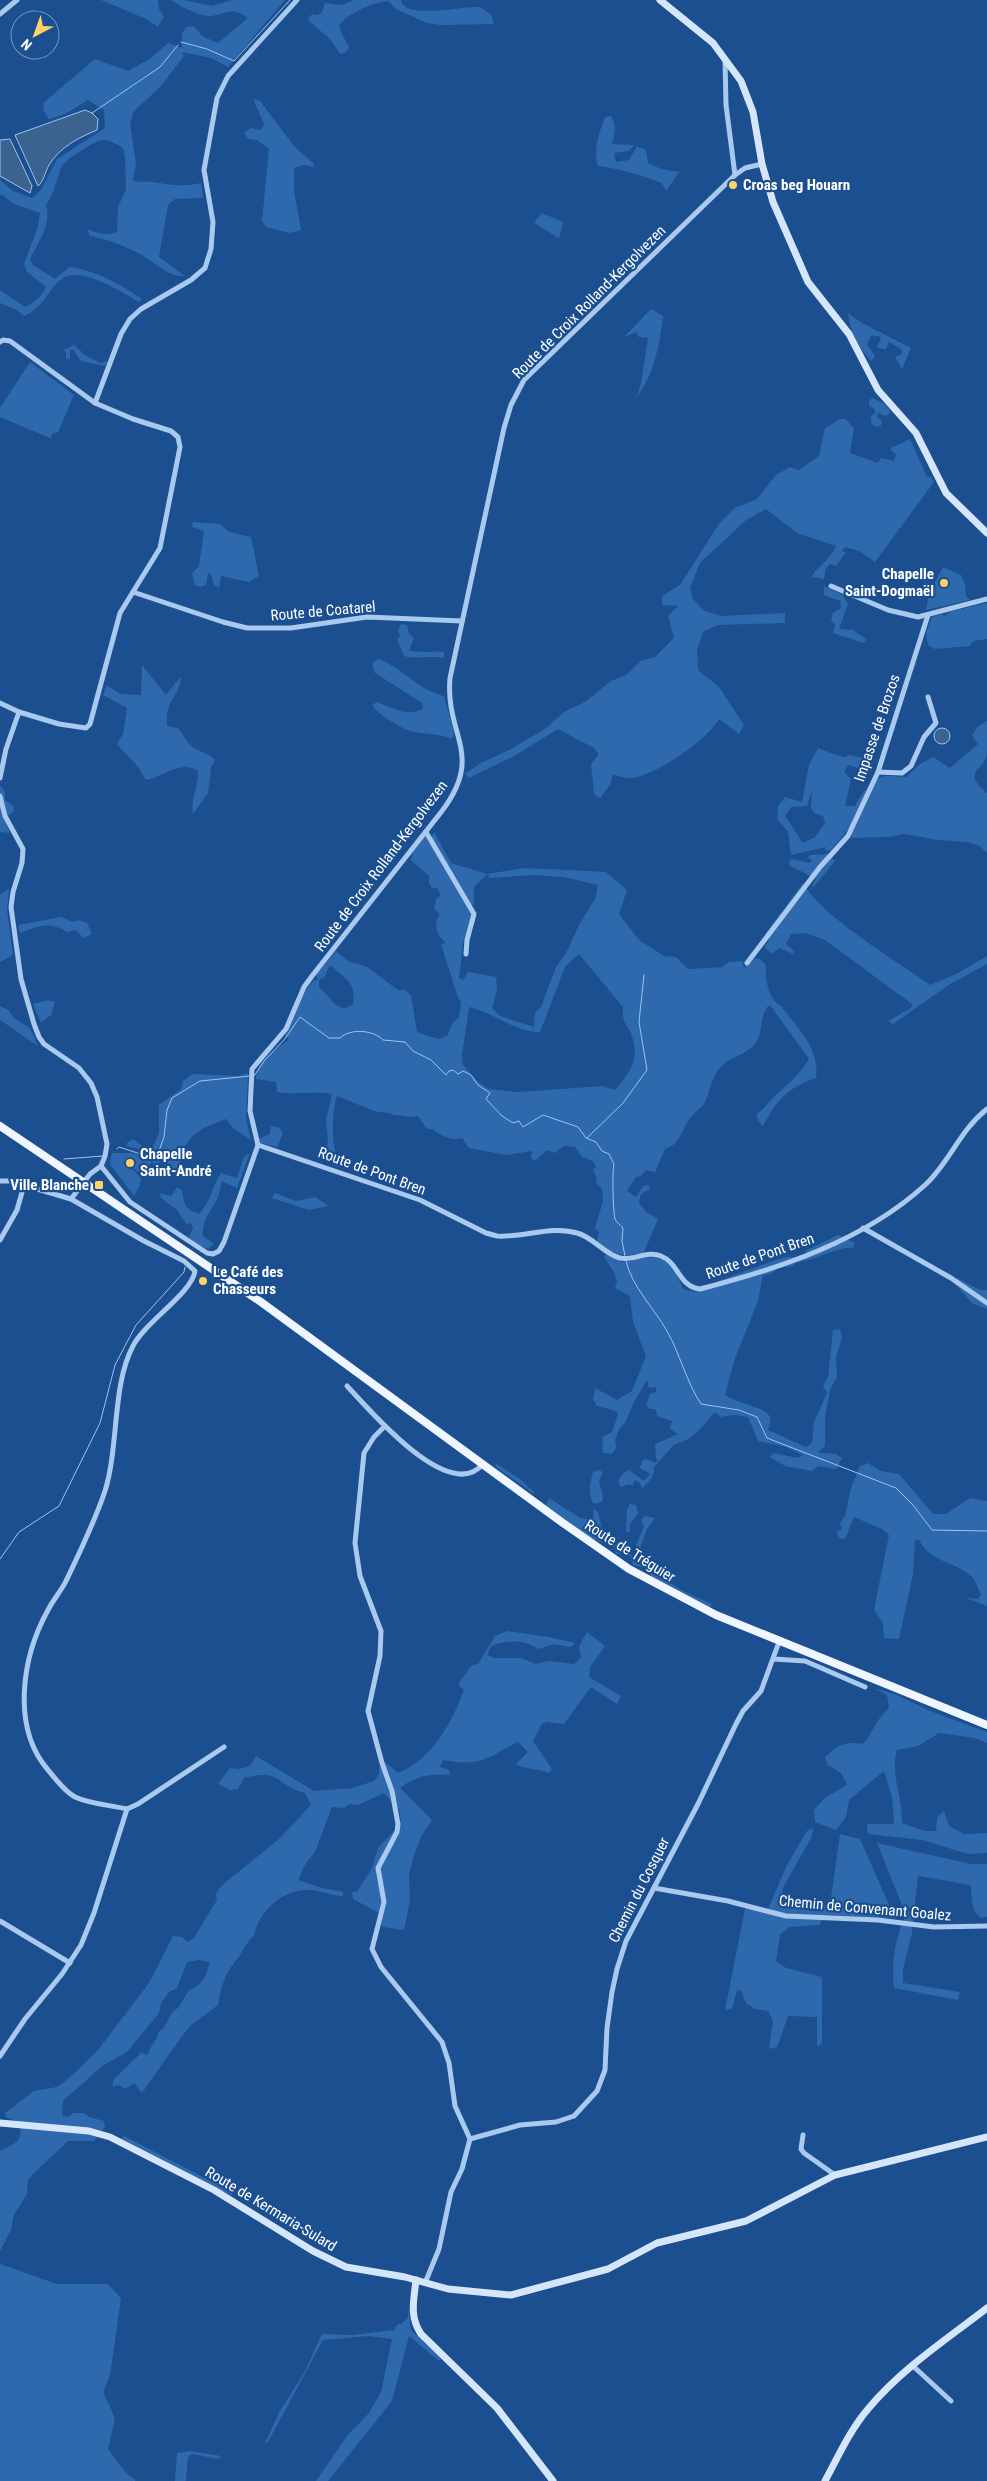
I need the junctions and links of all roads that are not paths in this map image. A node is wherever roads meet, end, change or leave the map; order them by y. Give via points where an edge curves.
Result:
1 (17, 0) edge
2 (297, 0) edge
3 (660, 0) edge
4 (0, 14) edge
5 (725, 57) junction
6 (762, 164) junction
7 (735, 175) junction
8 (0, 342) edge
9 (95, 403) junction
10 (987, 533) edge
11 (831, 586) dead end
12 (133, 592) junction
13 (987, 599) edge
14 (928, 615) junction
15 (462, 622) junction
16 (928, 698) dead end
17 (0, 702) edge
18 (19, 712) junction
19 (878, 772) junction
20 (0, 778) edge
21 (0, 796) edge
22 (426, 832) junction
23 (466, 954) dead end
24 (747, 963) dead end
25 (987, 1109) edge
26 (0, 1126) edge
27 (258, 1145) junction
28 (101, 1166) junction
29 (0, 1182) edge
30 (84, 1182) junction
31 (24, 1185) junction
32 (126, 1198) junction
33 (71, 1199) junction
34 (136, 1218) junction
35 (863, 1228) junction
36 (0, 1240) edge
37 (987, 1303) edge
38 (347, 1386) dead end
39 (385, 1426) junction
40 (483, 1464) junction
41 (779, 1642) junction
42 (774, 1659) junction
43 (865, 1687) dead end
44 (987, 1725) edge
45 (224, 1746) dead end
46 (127, 1809) junction
47 (654, 1888) junction
48 (0, 1921) edge
49 (987, 1926) edge
50 (70, 1963) junction
51 (0, 2056) edge
52 (0, 2123) edge
53 (802, 2135) dead end
54 (987, 2137) edge
55 (470, 2139) junction
56 (835, 2175) junction
57 (416, 2280) junction
58 (424, 2283) junction
59 (987, 2308) edge
60 (913, 2366) junction
61 (951, 2401) dead end
62 (553, 2481) edge
63 (825, 2481) edge

1 - 4 street
2 - 9 street via 228,76 217,98 204,170 213,222 211,249 205,268 191,280 141,308 130,319 121,334
3 - 5 street via 706,36
5 - 6 street via 741,81 753,112
5 - 7 street via 726,105
6 - 7 street, Route de Croix Rolland-Kergolvezen via 745,168
6 - 10 street via 773,202 808,282 849,334 878,390 916,433 946,493
7 - 15 street, Route de Croix Rolland-Kergolvezen via 524,380 516,392 504,428
8 - 9 street via 10,341
9 - 12 street via 171,431 179,442 162,540 156,556
11 - 14 street via 888,610
12 - 15 street, Route de Coatarel via 223,622 258,629 367,617
12 - 18 street via 120,613 94,717 88,727 59,724
13 - 14 street
14 - 19 street, Impasse de Brozos
15 - 22 street, Route de Croix Rolland-Kergolvezen via 449,698 460,739 462,772 450,801
16 - 19 street via 936,723 924,737 911,766 902,773
17 - 18 street
18 - 20 street
19 - 24 street, Impasse de Brozos via 848,836 820,867
21 - 28 street via 5,816 23,849 12,906 25,994 41,1040 79,1068 94,1089 107,1146
22 - 23 street via 474,914
22 - 27 street, Route de Croix Rolland-Kergolvezen via 312,976 286,1029 253,1066 250,1111
25 - 35 street, Route de Pont Bren via 968,1127 926,1184 885,1216
26 - 30 main road, Route de Tréguier
27 - 32 street via 238,1205 222,1246 216,1253 200,1249
27 - 35 street, Route de Pont Bren via 411,1197 497,1236 564,1230 583,1235 618,1257 661,1256 686,1284 700,1289 810,1255
28 - 30 street
28 - 32 street
29 - 31 street
30 - 33 street
30 - 34 main road, Route de Tréguier
31 - 33 street
31 - 36 street via 17,1210
32 - 34 street
33 - 46 street via 184,1261 195,1271 190,1283 145,1328 131,1348 106,1490 65,1582 35,1638 25,1679 28,1732 42,1763 74,1796
34 - 40 main road, Route de Tréguier via 298,1329
35 - 37 street via 952,1278
38 - 39 street
39 - 40 street via 410,1450 450,1472 472,1473
39 - 55 street via 364,1453 355,1542 360,1576 381,1630 380,1656 368,1711 392,1791 398,1824 378,1868 384,1902 372,1949 381,1967 442,2042 449,2063 455,2106
40 - 41 main road, Route de Tréguier via 629,1569 693,1605
41 - 42 street, Chemin du Cosquer
41 - 44 main road, Route de Tréguier
42 - 43 street via 805,1661
42 - 47 street, Chemin du Cosquer via 761,1691 743,1711 732,1731
45 - 46 street
46 - 50 street via 89,1928
47 - 49 street, Chemin de Convenant Goalez via 728,1901 786,1916 878,1920 934,1927
47 - 55 street, Chemin du Cosquer via 626,1941 617,1968 607,2028 606,2064 597,2091 574,2116
48 - 50 street
50 - 51 street
52 - 57 street, Route de Kermaria-Sulard via 89,2131 110,2137 214,2190 335,2263 363,2272
53 - 56 street via 801,2149 804,2153
54 - 56 street, Route de Kermaria-Sulard
55 - 58 street via 462,2169 449,2198 439,2249
56 - 58 street, Route de Kermaria-Sulard via 746,2221 657,2243 608,2269 519,2295 472,2293
57 - 58 street, Route de Kermaria-Sulard
57 - 62 street via 412,2308 414,2324 497,2408
59 - 60 street
60 - 61 street
60 - 63 street via 863,2416

